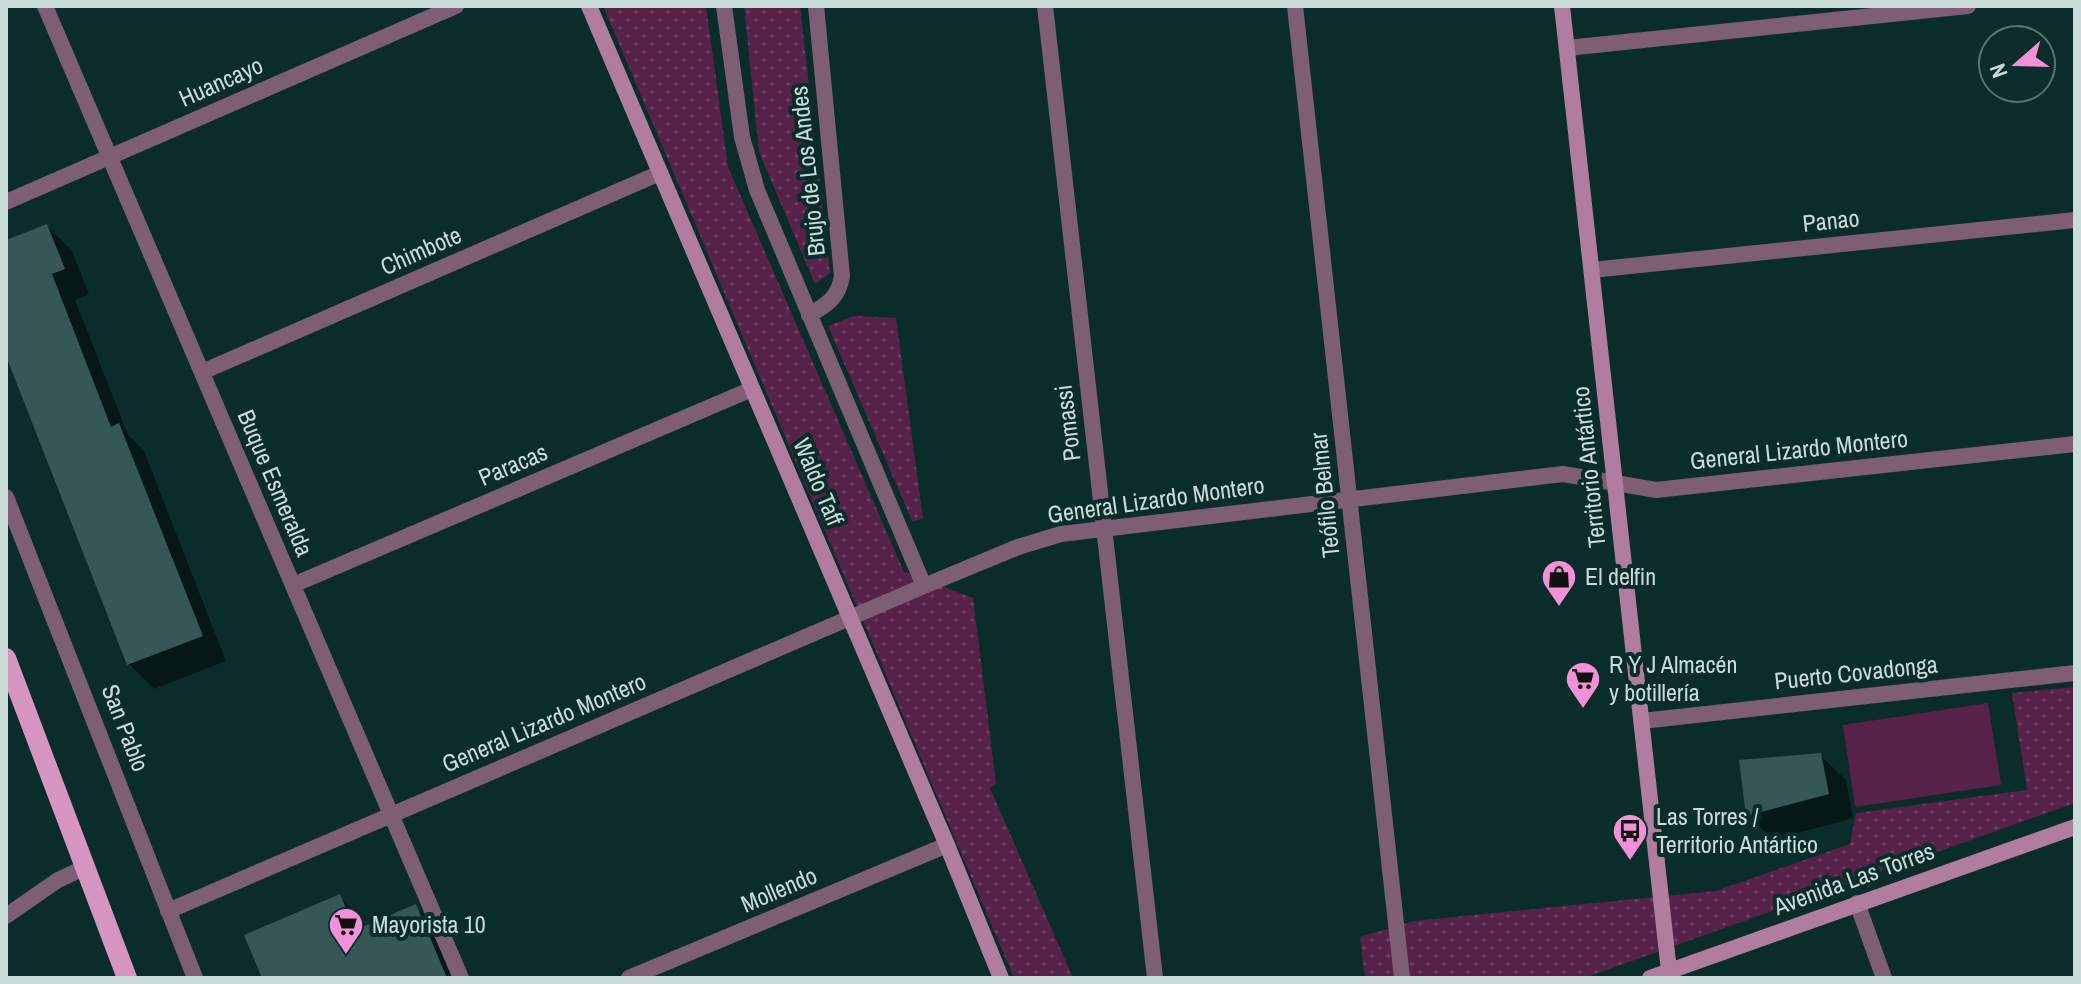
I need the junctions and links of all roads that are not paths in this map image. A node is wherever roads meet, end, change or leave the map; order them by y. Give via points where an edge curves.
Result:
1 (45, 6) edge
2 (456, 6) edge
3 (589, 6) edge
4 (724, 6) edge
5 (816, 6) edge
6 (1045, 6) edge
7 (1295, 6) edge
8 (1562, 6) edge
9 (1968, 6) edge
10 (1567, 48) junction
11 (109, 157) junction
12 (660, 173) junction
13 (6, 202) edge
14 (2075, 220) edge
15 (1592, 270) junction
16 (809, 315) junction
17 (202, 372) junction
18 (752, 389) junction
19 (2075, 444) edge
20 (1615, 481) junction
21 (6, 497) edge
22 (1349, 499) junction
23 (1105, 527) junction
24 (293, 585) junction
25 (924, 586) junction
26 (850, 618) junction
27 (6, 658) edge
28 (2075, 673) edge
29 (1642, 721) junction
30 (391, 815) junction
31 (2075, 827) edge
32 (947, 845) junction
33 (84, 868) junction
34 (1857, 903) junction
35 (168, 911) junction
36 (6, 916) edge
37 (1669, 971) junction
38 (127, 978) edge
39 (195, 978) edge
40 (461, 978) edge
41 (629, 978) edge
42 (1001, 978) edge
43 (1155, 978) edge
44 (1402, 978) edge
45 (1650, 978) edge
46 (1884, 978) edge

1 - 11 street, Buque Esmeralda
2 - 11 street, Huancayo
3 - 12 street, Waldo Taff
4 - 16 street, Brujo de Los Andes via 748,166
5 - 16 street, Brujo de Los Andes via 842,276 837,294
6 - 23 street, Pomassi
7 - 22 street, Teófilo Belmar
8 - 10 street, Territorio Antártico
9 - 10 street
10 - 15 street, Territorio Antártico
11 - 13 street, Huancayo
11 - 17 street, Buque Esmeralda
12 - 17 street, Chimbote
12 - 18 street, Waldo Taff
14 - 15 street, Panao
15 - 20 street, Territorio Antártico
16 - 25 street, Brujo de Los Andes
17 - 24 street, Buque Esmeralda
18 - 24 street, Paracas
18 - 26 street, Waldo Taff
19 - 20 street, General Lizardo Montero via 1656,490
20 - 22 street, General Lizardo Montero via 1563,474
20 - 29 street, Territorio Antártico
21 - 35 street, San Pablo
22 - 23 street, General Lizardo Montero
22 - 44 street, Teófilo Belmar
23 - 25 street, General Lizardo Montero via 1040,539
23 - 43 street, Pomassi
24 - 30 street, Buque Esmeralda
25 - 26 street, General Lizardo Montero
26 - 30 street, General Lizardo Montero
26 - 32 street, Waldo Taff
27 - 33 main road
28 - 29 street, Puerto Covadonga
29 - 37 street, Territorio Antártico
30 - 35 street, General Lizardo Montero
30 - 40 street, Buque Esmeralda
31 - 34 street, Avenida Las Torres
32 - 41 street, Mollendo
32 - 42 street, Waldo Taff
33 - 36 street
33 - 38 main road
34 - 37 street, Avenida Las Torres
34 - 46 street
35 - 39 street, San Pablo
37 - 45 street, Avenida Las Torres

